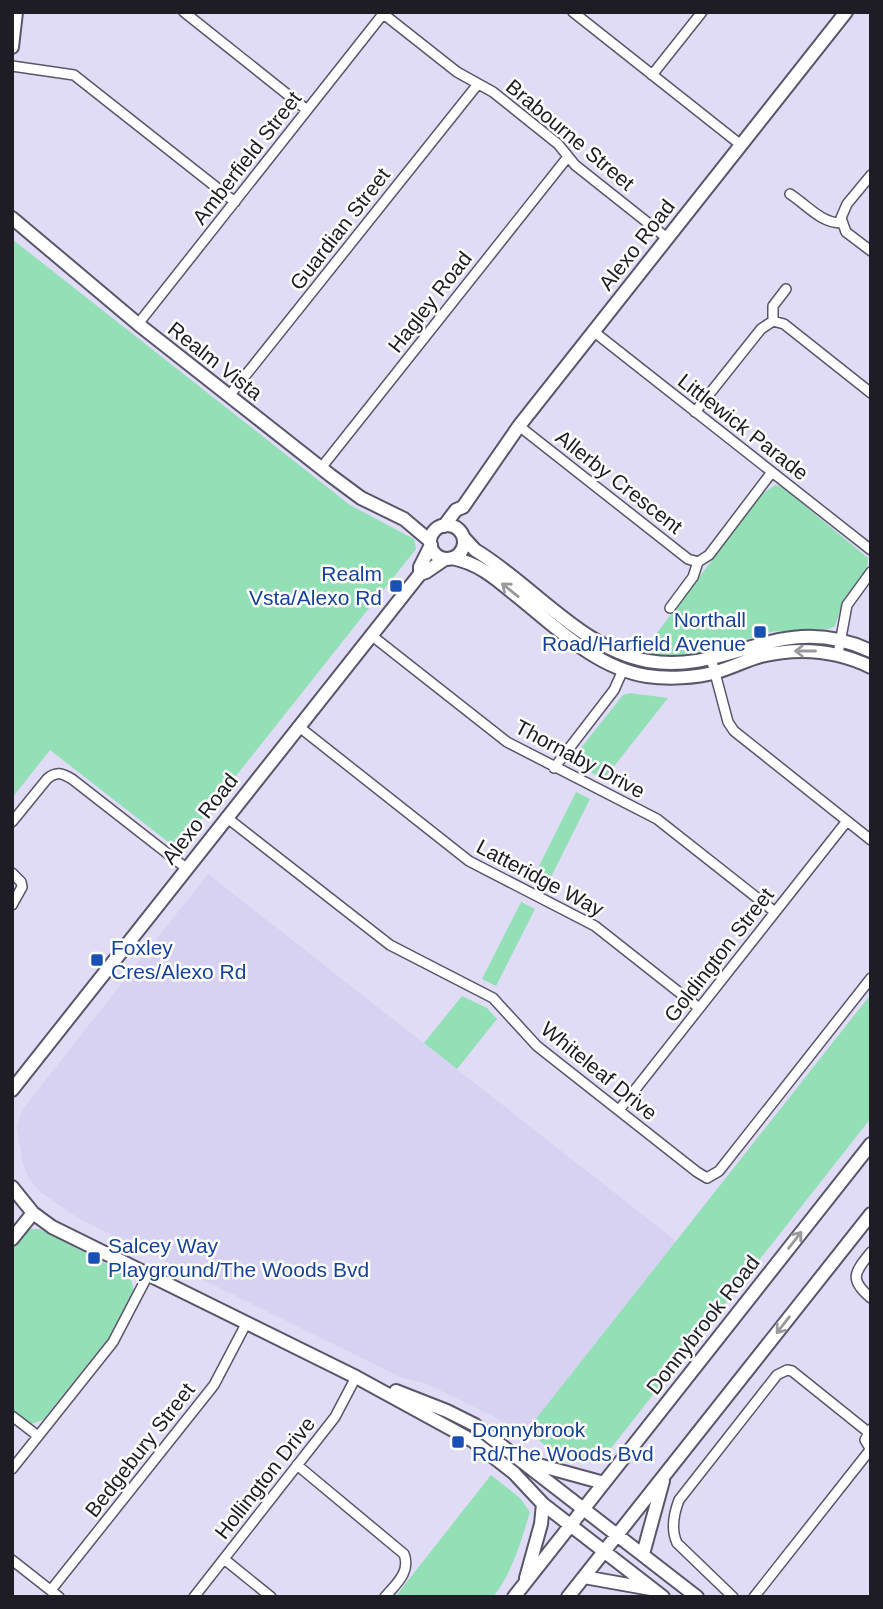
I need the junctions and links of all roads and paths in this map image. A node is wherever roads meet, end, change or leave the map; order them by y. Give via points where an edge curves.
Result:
1 (16, 12) edge
2 (184, 12) edge
3 (573, 12) edge
4 (702, 12) edge
5 (846, 12) edge
6 (382, 13) edge
7 (12, 47) edge
8 (12, 66) edge
9 (652, 75) junction
10 (478, 84) junction
11 (307, 110) junction
12 (741, 145) junction
13 (567, 158) junction
14 (871, 175) edge
15 (790, 194) dead end
16 (235, 202) junction
17 (12, 218) edge
18 (841, 223) junction
19 (667, 238) junction
20 (871, 251) edge
21 (786, 289) dead end
22 (773, 321) junction
23 (138, 324) junction
24 (593, 331) junction
25 (871, 393) edge
26 (229, 396) junction
27 (695, 412) junction
28 (519, 426) junction
29 (321, 468) junction
30 (772, 472) junction
31 (463, 507) junction
32 (404, 520) junction
33 (441, 526) junction
34 (462, 535) junction
35 (430, 543) junction
36 (871, 550) edge
37 (449, 559) junction
38 (698, 562) junction
39 (871, 572) edge
40 (419, 574) junction
41 (670, 608) dead end
42 (371, 635) junction
43 (841, 639) junction
44 (871, 651) edge
45 (838, 654) junction
46 (710, 658) junction
47 (871, 667) edge
48 (623, 670) junction
49 (714, 673) junction
50 (298, 726) junction
51 (554, 768) junction
52 (226, 817) junction
53 (847, 821) junction
54 (12, 822) edge
55 (871, 840) edge
56 (186, 869) junction
57 (12, 873) edge
58 (12, 905) edge
59 (775, 912) junction
60 (871, 978) edge
61 (699, 1008) junction
62 (12, 1090) edge
63 (619, 1110) junction
64 (871, 1144) edge
65 (12, 1187) edge
66 (33, 1213) junction
67 (871, 1214) edge
68 (12, 1239) edge
69 (871, 1252) edge
70 (148, 1275) junction
71 (871, 1298) edge
72 (246, 1324) junction
73 (356, 1377) junction
74 (12, 1416) edge
75 (869, 1431) edge
76 (38, 1436) junction
77 (870, 1450) edge
78 (524, 1461) junction
79 (297, 1465) junction
80 (12, 1469) edge
81 (665, 1474) junction
82 (604, 1483) junction
83 (543, 1504) junction
84 (583, 1508) junction
85 (571, 1525) junction
86 (617, 1535) junction
87 (604, 1551) junction
88 (643, 1554) junction
89 (224, 1559) junction
90 (12, 1560) edge
91 (584, 1577) junction
92 (524, 1584) junction
93 (659, 1593) edge
94 (55, 1594) edge
95 (194, 1597) edge
96 (271, 1597) edge
97 (386, 1597) edge
98 (514, 1597) edge
99 (568, 1597) edge
100 (697, 1597) edge
101 (733, 1597) edge
102 (754, 1597) edge

1 - 7 street
2 - 11 street
3 - 9 street
4 - 9 street
5 - 12 street, Alexo Road
6 - 10 street, Brabourne Street
6 - 11 street, Amberfield Street
8 - 16 street via 74,75
9 - 12 street
10 - 13 street, Brabourne Street via 558,144
10 - 26 street, Guardian Street
11 - 16 street, Amberfield Street
12 - 19 street, Alexo Road
13 - 19 street, Brabourne Street
13 - 29 street, Hagley Road
14 - 18 street via 848,204
15 - 18 street via 826,222
16 - 23 street, Amberfield Street
17 - 23 street, Realm Vista
18 - 20 street
19 - 24 street, Alexo Road
21 - 22 street via 773,306
22 - 25 street via 784,324
22 - 27 street via 761,329
23 - 26 street, Realm Vista
24 - 27 street, Littlewick Parade
24 - 28 street, Alexo Road
26 - 29 street, Realm Vista
27 - 30 street, Littlewick Parade
28 - 31 street, Alexo Road
28 - 38 street, Allerby Crescent via 688,559
29 - 32 street, Realm Vista via 362,498
30 - 36 street, Littlewick Parade
30 - 38 street via 709,555
31 - 33 street, Alexo Road
31 - 34 street
32 - 33 street, Realm Vista
32 - 35 street, Realm Vista
33 - 34 street via 450,526
33 - 35 street
34 - 37 street via 463,549
34 - 46 street via 475,551 587,635 617,652 672,663
35 - 37 street via 435,554
35 - 40 street, Alexo Road
37 - 40 street, Alexo Road
48 -> 37 street via 580,646 487,572 466,561
38 - 41 street via 694,577
39 - 43 street via 847,605
40 - 42 street, Alexo Road
42 - 50 street, Alexo Road
42 - 51 street, Thornaby Drive via 506,742
43 - 44 street
43 - 45 street
43 - 46 street via 794,636
45 - 47 street
45 -> 49 street via 787,651
46 - 49 street
48 - 49 street via 677,677
48 - 51 street via 614,690
49 - 53 street via 730,727
50 - 52 street, Alexo Road
50 - 61 street, Latteridge Way via 468,861 595,926
51 - 59 street, Thornaby Drive via 657,819
52 - 56 street, Alexo Road
52 - 63 street, Whiteleaf Drive via 390,945 493,998 537,1046
53 - 55 street
53 - 59 street, Goldington Street
54 - 56 street via 47,779 61,774
56 - 62 street, Alexo Road
57 - 58 street via 22,887
59 - 61 street, Goldington Street
60 - 63 street, Whiteleaf Drive via 713,1176 697,1172
61 - 63 street, Goldington Street
82 -> 64 street, Donnybrook Road
65 - 66 street
66 - 68 street
66 - 70 street
67 -> 81 street
69 - 71 street via 855,1277
70 - 72 street
70 - 76 street via 113,1342
72 - 73 street
72 - 94 street, Bedgebury Street via 214,1385
73 - 78 street via 457,1415
73 - 79 street, Hollington Drive via 335,1417
73 - 83 street via 473,1441 514,1473
74 - 76 street
75 - 77 street via 865,1440
75 - 101 street via 797,1375 787,1370 777,1376 676,1509 673,1533 677,1543
76 - 80 street
77 - 102 street
78 - 82 street
78 - 84 street
79 - 89 street, Hollington Drive
79 - 97 street via 404,1554 405,1571
81 - 86 street
81 - 88 street
82 - 84 street, Donnybrook Road
83 - 85 street
83 - 92 street
84 - 85 street, Donnybrook Road
84 - 86 street
85 - 87 street
85 - 92 street, Donnybrook Road
86 - 87 street
86 - 88 street
87 - 91 street
87 - 93 street
88 - 100 street
89 - 95 street, Hollington Drive
89 - 96 street
90 - 94 street
91 - 93 street
91 - 99 street
92 - 98 street, Donnybrook Road

